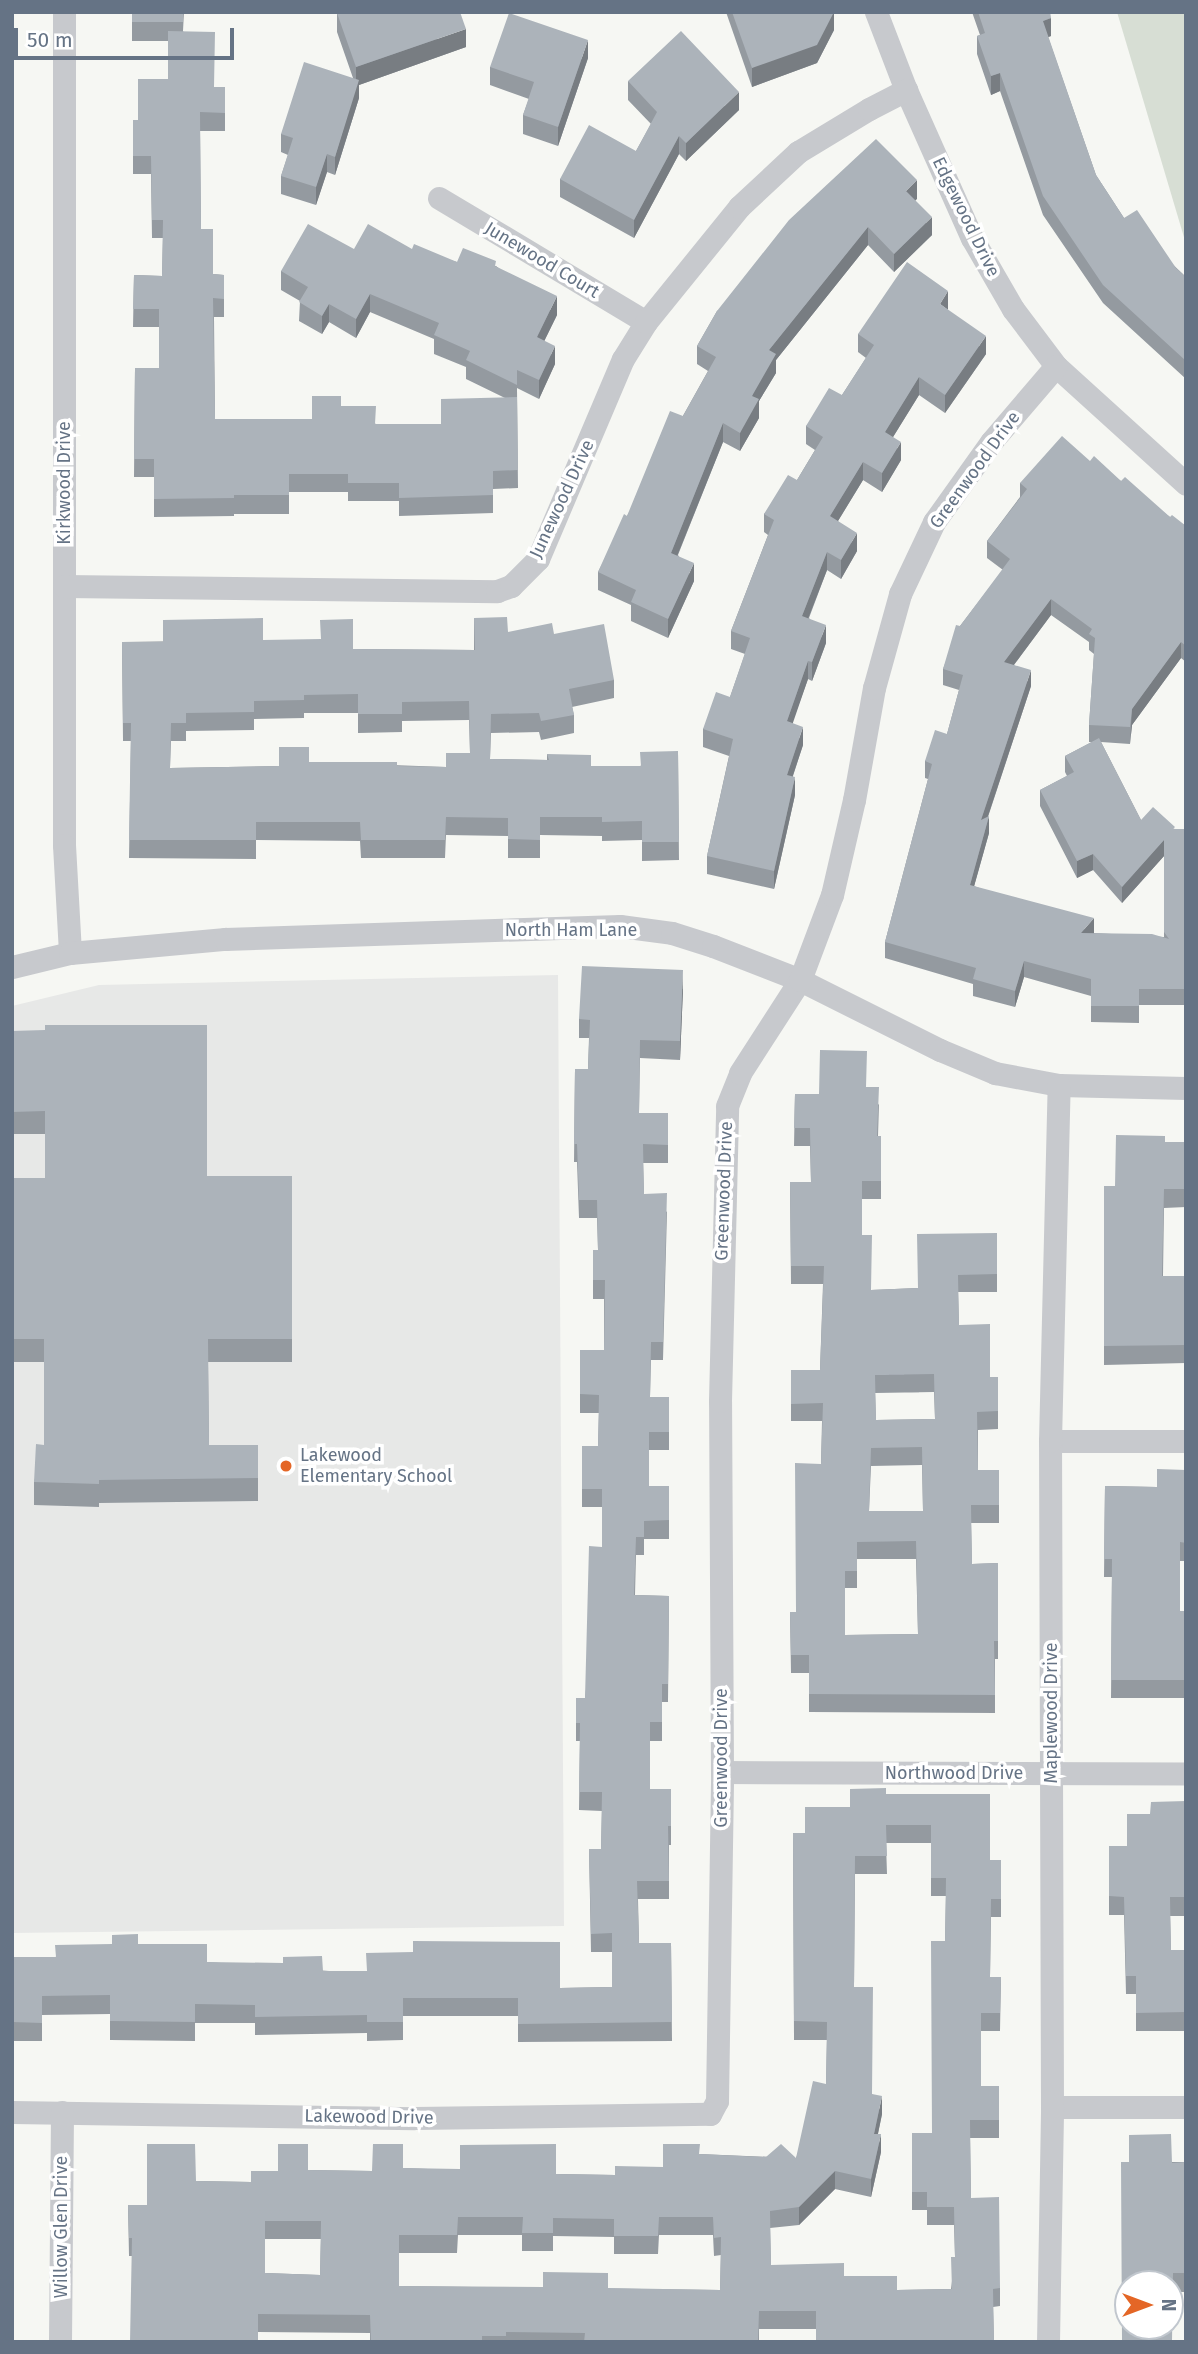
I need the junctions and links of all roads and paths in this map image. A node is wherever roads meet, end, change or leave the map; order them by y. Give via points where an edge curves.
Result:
1 (64, 12) edge
2 (876, 12) edge
3 (906, 90) junction
4 (439, 198) dead end
5 (646, 322) junction
6 (1056, 366) junction
7 (1186, 484) edge
8 (64, 586) junction
9 (70, 953) junction
10 (12, 967) edge
11 (800, 981) junction
12 (1059, 1085) junction
13 (1186, 1088) edge
14 (1049, 1441) junction
15 (1186, 1441) edge
16 (722, 1772) junction
17 (1051, 1774) junction
18 (1186, 1774) edge
19 (717, 2101) joint
20 (1186, 2106) edge
21 (1052, 2107) junction
22 (12, 2112) edge
23 (62, 2112) junction
24 (60, 2342) edge
25 (1048, 2342) edge

1 - 8 street, Kirkwood Drive
2 - 3 street, Edgewood Drive
3 - 5 street, Junewood Drive via 798,152 739,207
3 - 6 street, Edgewood Drive via 972,238 1013,309
4 - 5 street, Junewood Court
5 - 8 street, Junewood Drive via 623,359 538,559 511,586 497,591
6 - 7 street, Edgewood Drive
6 - 11 street, Greenwood Drive via 991,442 934,522 900,594 874,688 832,895
8 - 9 street, Kirkwood Drive via 64,845
9 - 10 street, North Ham Lane
9 - 11 street, North Ham Lane via 225,939 620,926 682,936
11 - 12 street, North Ham Lane via 940,1051 995,1073
11 - 16 street, Greenwood Drive via 740,1073 727,1106 724,1131
12 - 13 street, North Ham Lane
12 - 14 street, Maplewood Drive
14 - 15 street
14 - 17 street, Maplewood Drive
16 - 17 street, Northwood Drive
16 - 19 street, Greenwood Drive
17 - 18 street, Northwood Drive
17 - 21 street, Maplewood Drive
19 - 23 street, Lakewood Drive via 710,2114 414,2118
20 - 21 street
21 - 25 street, Maplewood Drive
22 - 23 street, Lakewood Drive
23 - 24 street, Willow Glen Drive

